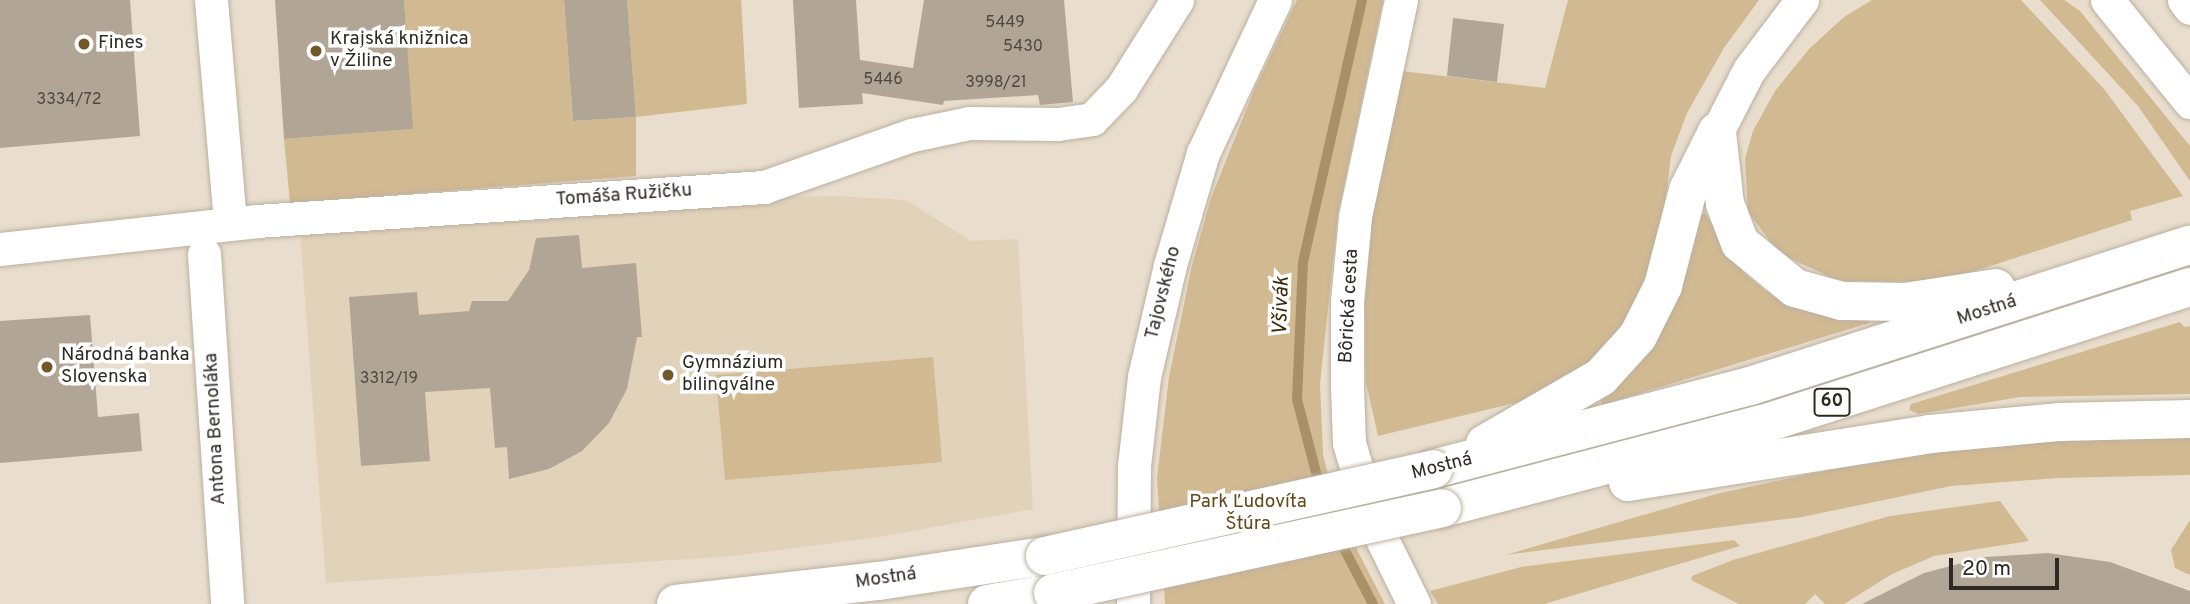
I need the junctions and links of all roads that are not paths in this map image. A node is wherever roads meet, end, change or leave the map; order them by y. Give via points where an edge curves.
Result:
1 (211, 0) edge
2 (1177, 0) edge
3 (1275, 0) edge
4 (1401, 0) edge
5 (1802, 0) edge
6 (2107, 0) edge
7 (2184, 0) edge
8 (2190, 8) edge
9 (2190, 102) edge
10 (1717, 132) junction
11 (230, 223) junction
12 (2189, 245) edge
13 (0, 249) edge
14 (204, 254) dead end
15 (2113, 270) junction
16 (2190, 287) edge
17 (2190, 419) edge
18 (1440, 467) junction
19 (1456, 505) junction
20 (227, 604) edge
21 (676, 604) edge
22 (987, 604) edge
23 (1133, 604) edge
24 (1414, 604) edge

1 - 11 street
2 - 11 street, Tomáša Ružičku via 1121,89 1092,119 1058,124 969,123 912,135 764,187
3 - 23 street, Tajovského via 1203,153 1170,265 1144,377 1134,466
4 - 24 street, Bôrická cesta via 1355,217 1347,301 1347,386 1349,443 1371,517
5 - 10 street via 1749,70
6 - 9 street
7 - 8 street
10 - 15 main road via 1725,204 1741,243 1795,288 1843,301 1905,302
10 - 18 main road via 1688,190 1663,286 1638,336 1601,377
11 - 13 street, Tomáša Ružičku
12 - 15 main road, Mostná / 60
14 - 20 street, Antona Bernoláka
15 - 18 main road, Mostná / 60 via 1750,386
16 - 19 main road, Mostná / 60 via 1763,424
17 - 19 main road via 2060,422 1930,434 1737,468
18 - 21 main road, Mostná / 60, bridge via 1045,556 866,583
19 - 22 main road, Mostná / 60, bridge

